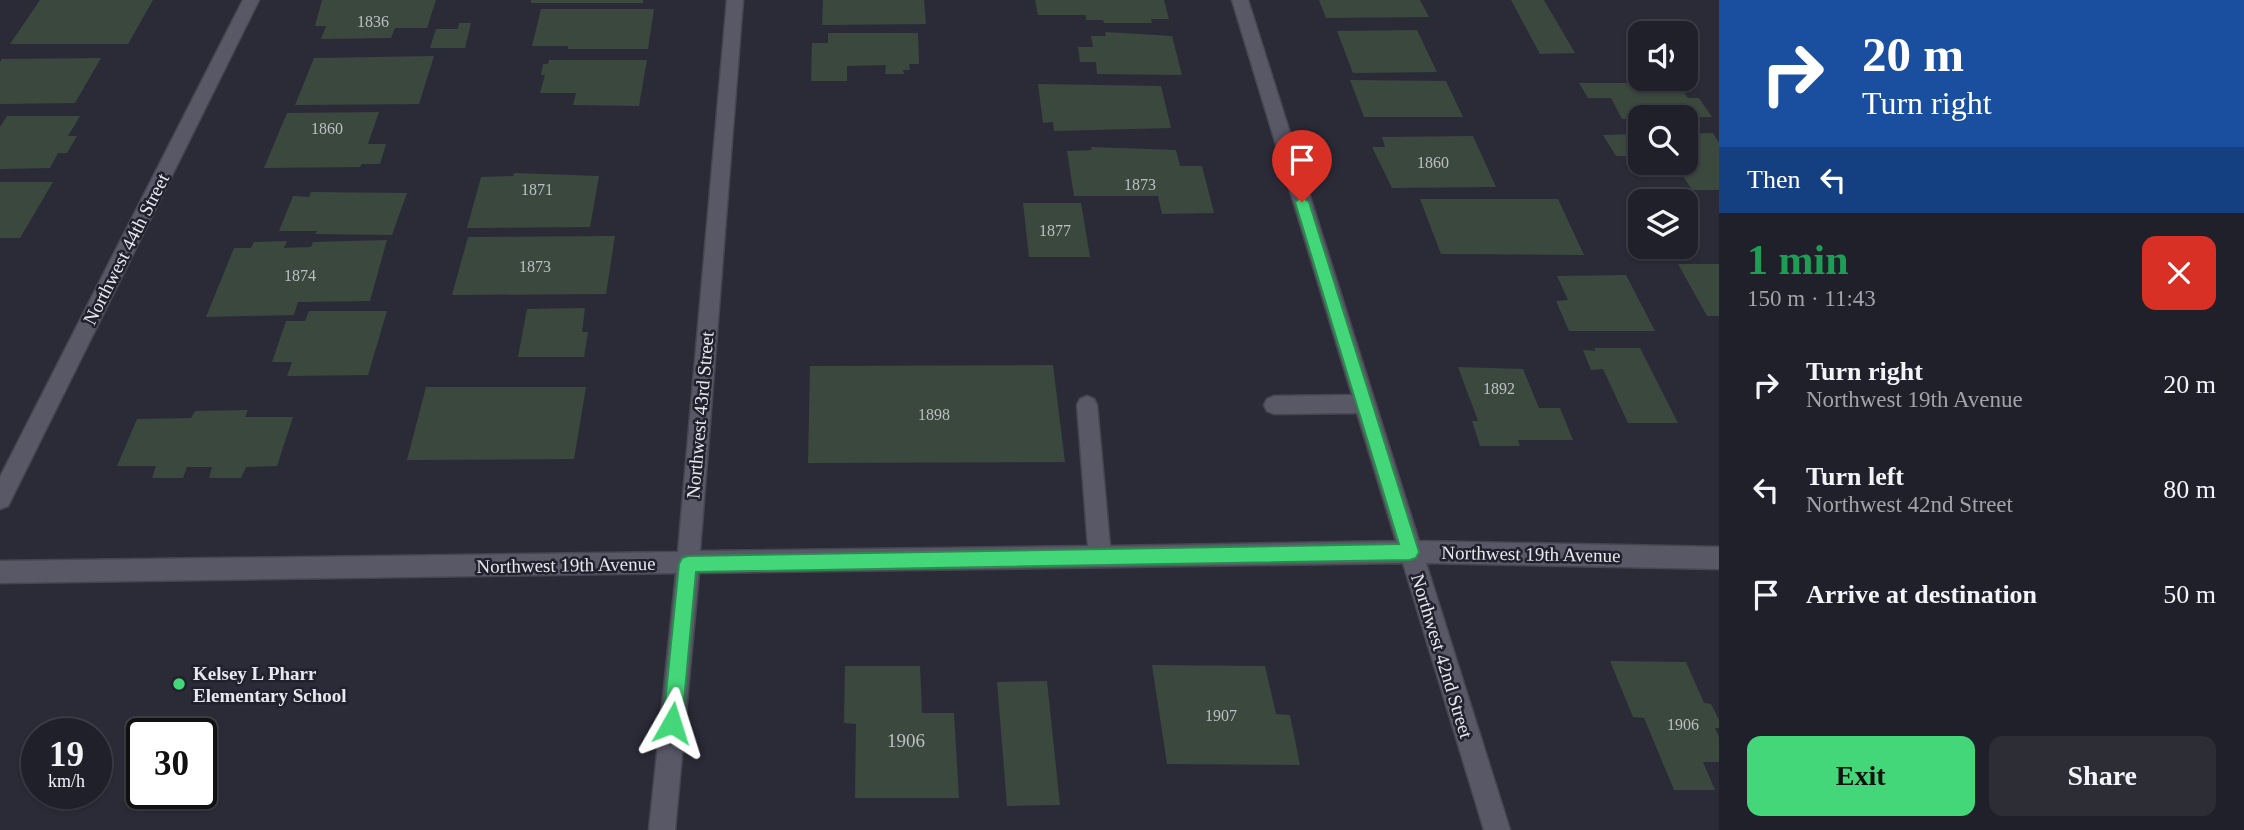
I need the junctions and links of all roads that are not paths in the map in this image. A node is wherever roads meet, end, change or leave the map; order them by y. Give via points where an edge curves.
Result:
1 (251, 0) edge
2 (735, 0) edge
3 (1240, 0) edge
4 (1364, 404) junction
5 (1087, 405) dead end
6 (1274, 405) dead end
7 (0, 499) edge
8 (1410, 552) junction
9 (1100, 557) junction
10 (1719, 558) edge
11 (688, 564) junction
12 (0, 572) edge
13 (662, 830) edge
14 (1497, 830) edge

1 - 7 street, Northwest 44th Street
2 - 11 street, Northwest 43rd Street
3 - 4 street, Northwest 42nd Street
4 - 6 street
4 - 8 street, Northwest 42nd Street
5 - 9 street
8 - 9 street, Northwest 19th Avenue
8 - 10 street, Northwest 19th Avenue
8 - 14 street, Northwest 42nd Street
9 - 11 street, Northwest 19th Avenue
11 - 12 street, Northwest 19th Avenue
11 - 13 street, Northwest 43rd Street

